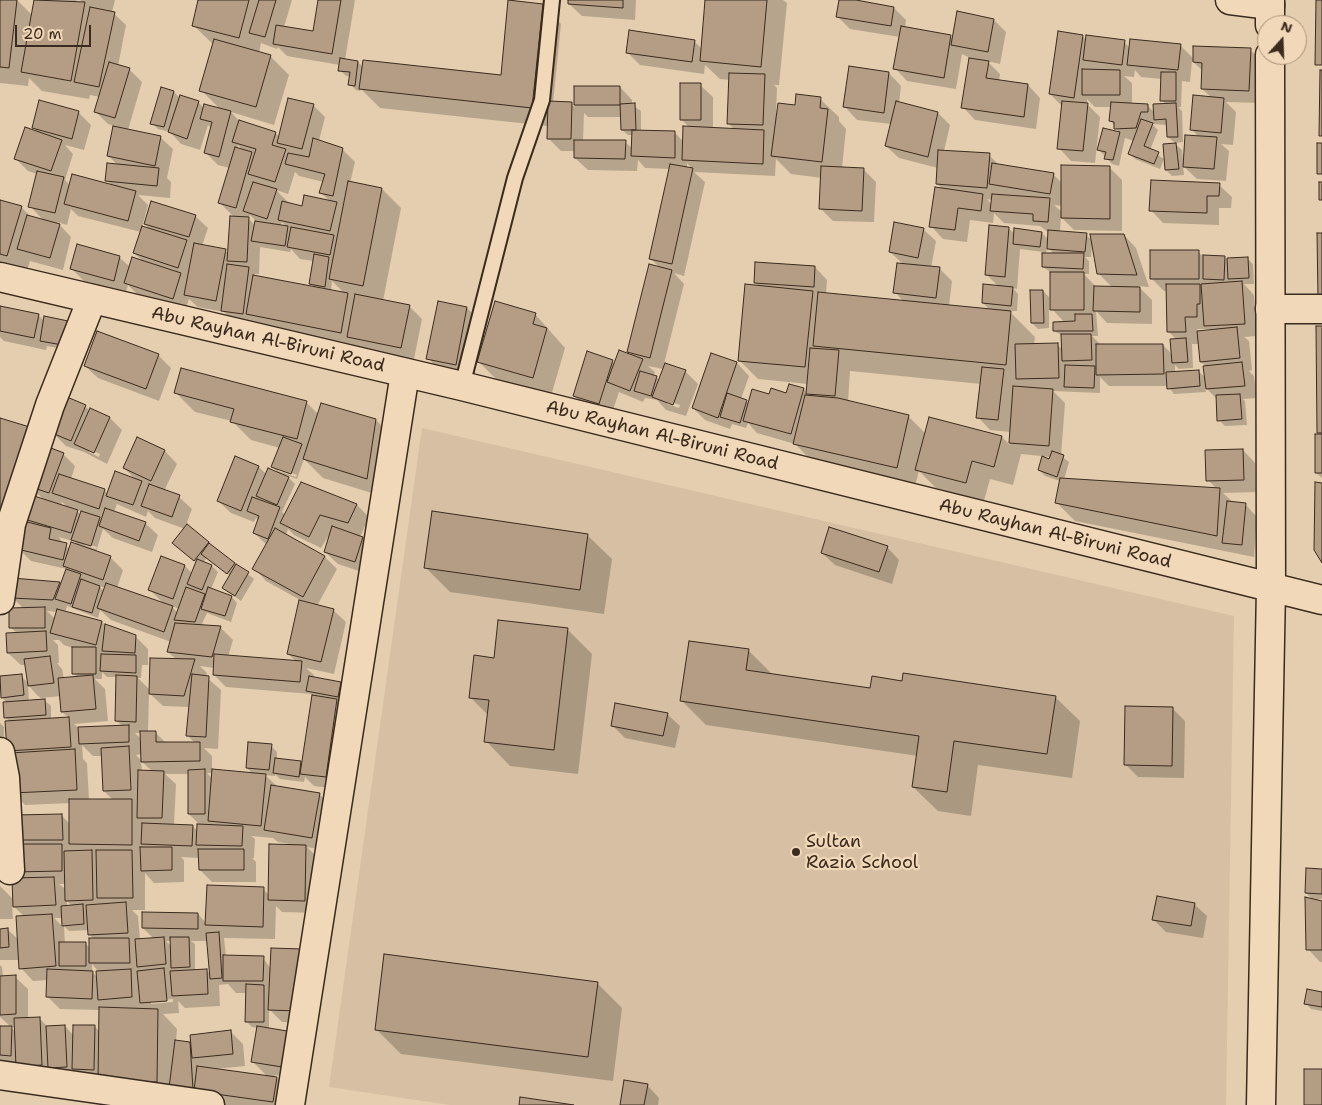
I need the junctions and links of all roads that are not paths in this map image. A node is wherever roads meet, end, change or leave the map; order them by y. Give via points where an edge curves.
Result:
1 (552, 0) edge
2 (1230, 0) edge
3 (1270, 10) edge
4 (1270, 65) edge
5 (0, 277) edge
6 (92, 298) junction
7 (1322, 309) edge
8 (1270, 310) junction
9 (405, 373) junction
10 (462, 386) junction
11 (1270, 588) junction
12 (0, 600) edge
13 (1322, 600) edge
14 (0, 752) edge
15 (10, 870) dead end
16 (0, 1075) edge
17 (210, 1105) edge
18 (290, 1105) edge
19 (1261, 1105) edge

1 - 10 lane via 542,100 515,178
2 - 3 street
4 - 8 street
5 - 6 street, Abu Rayhan Al-Biruni Road
6 - 9 street, Abu Rayhan Al-Biruni Road
6 - 12 street via 50,405 11,524
7 - 8 street
8 - 11 street
9 - 10 street, Abu Rayhan Al-Biruni Road
9 - 18 street
10 - 11 street, Abu Rayhan Al-Biruni Road
11 - 13 street, Abu Rayhan Al-Biruni Road
11 - 19 street
14 - 15 street via 5,778
16 - 17 street

